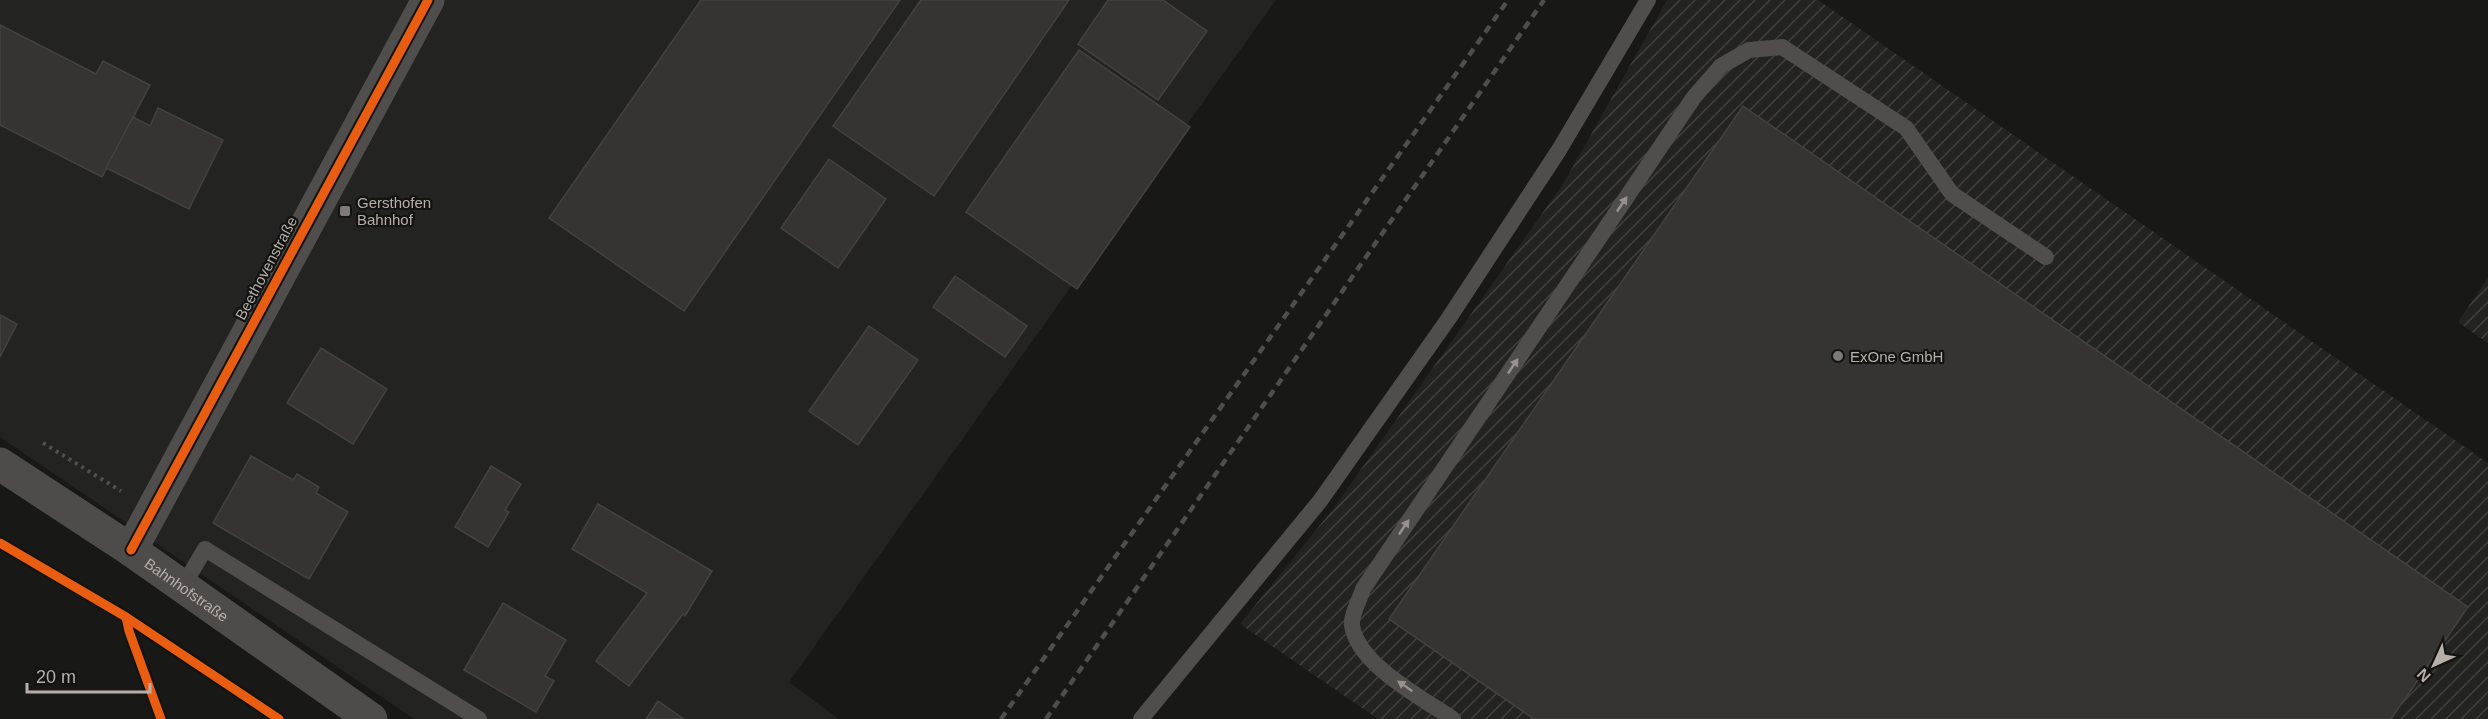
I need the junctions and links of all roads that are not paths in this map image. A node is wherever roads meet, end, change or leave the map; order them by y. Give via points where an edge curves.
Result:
1 (428, 0) edge
2 (1648, 0) edge
3 (2046, 257) dead end
4 (0, 464) edge
5 (130, 550) junction
6 (183, 586) junction
7 (371, 719) edge
8 (479, 719) edge
9 (1141, 719) edge
10 (1453, 719) edge

1 - 5 street, Beethovenstraße
2 - 9 lane via 1559,150 1388,405 1320,501
10 -> 3 lane via 1389,675 1361,650 1352,623 1363,589 1688,106 1721,66 1749,50 1782,47 1906,128 1952,194
4 - 5 main road, Bahnhofstraße
5 - 6 main road, Bahnhofstraße
6 - 7 main road, Bahnhofstraße
6 - 8 lane via 205,549

